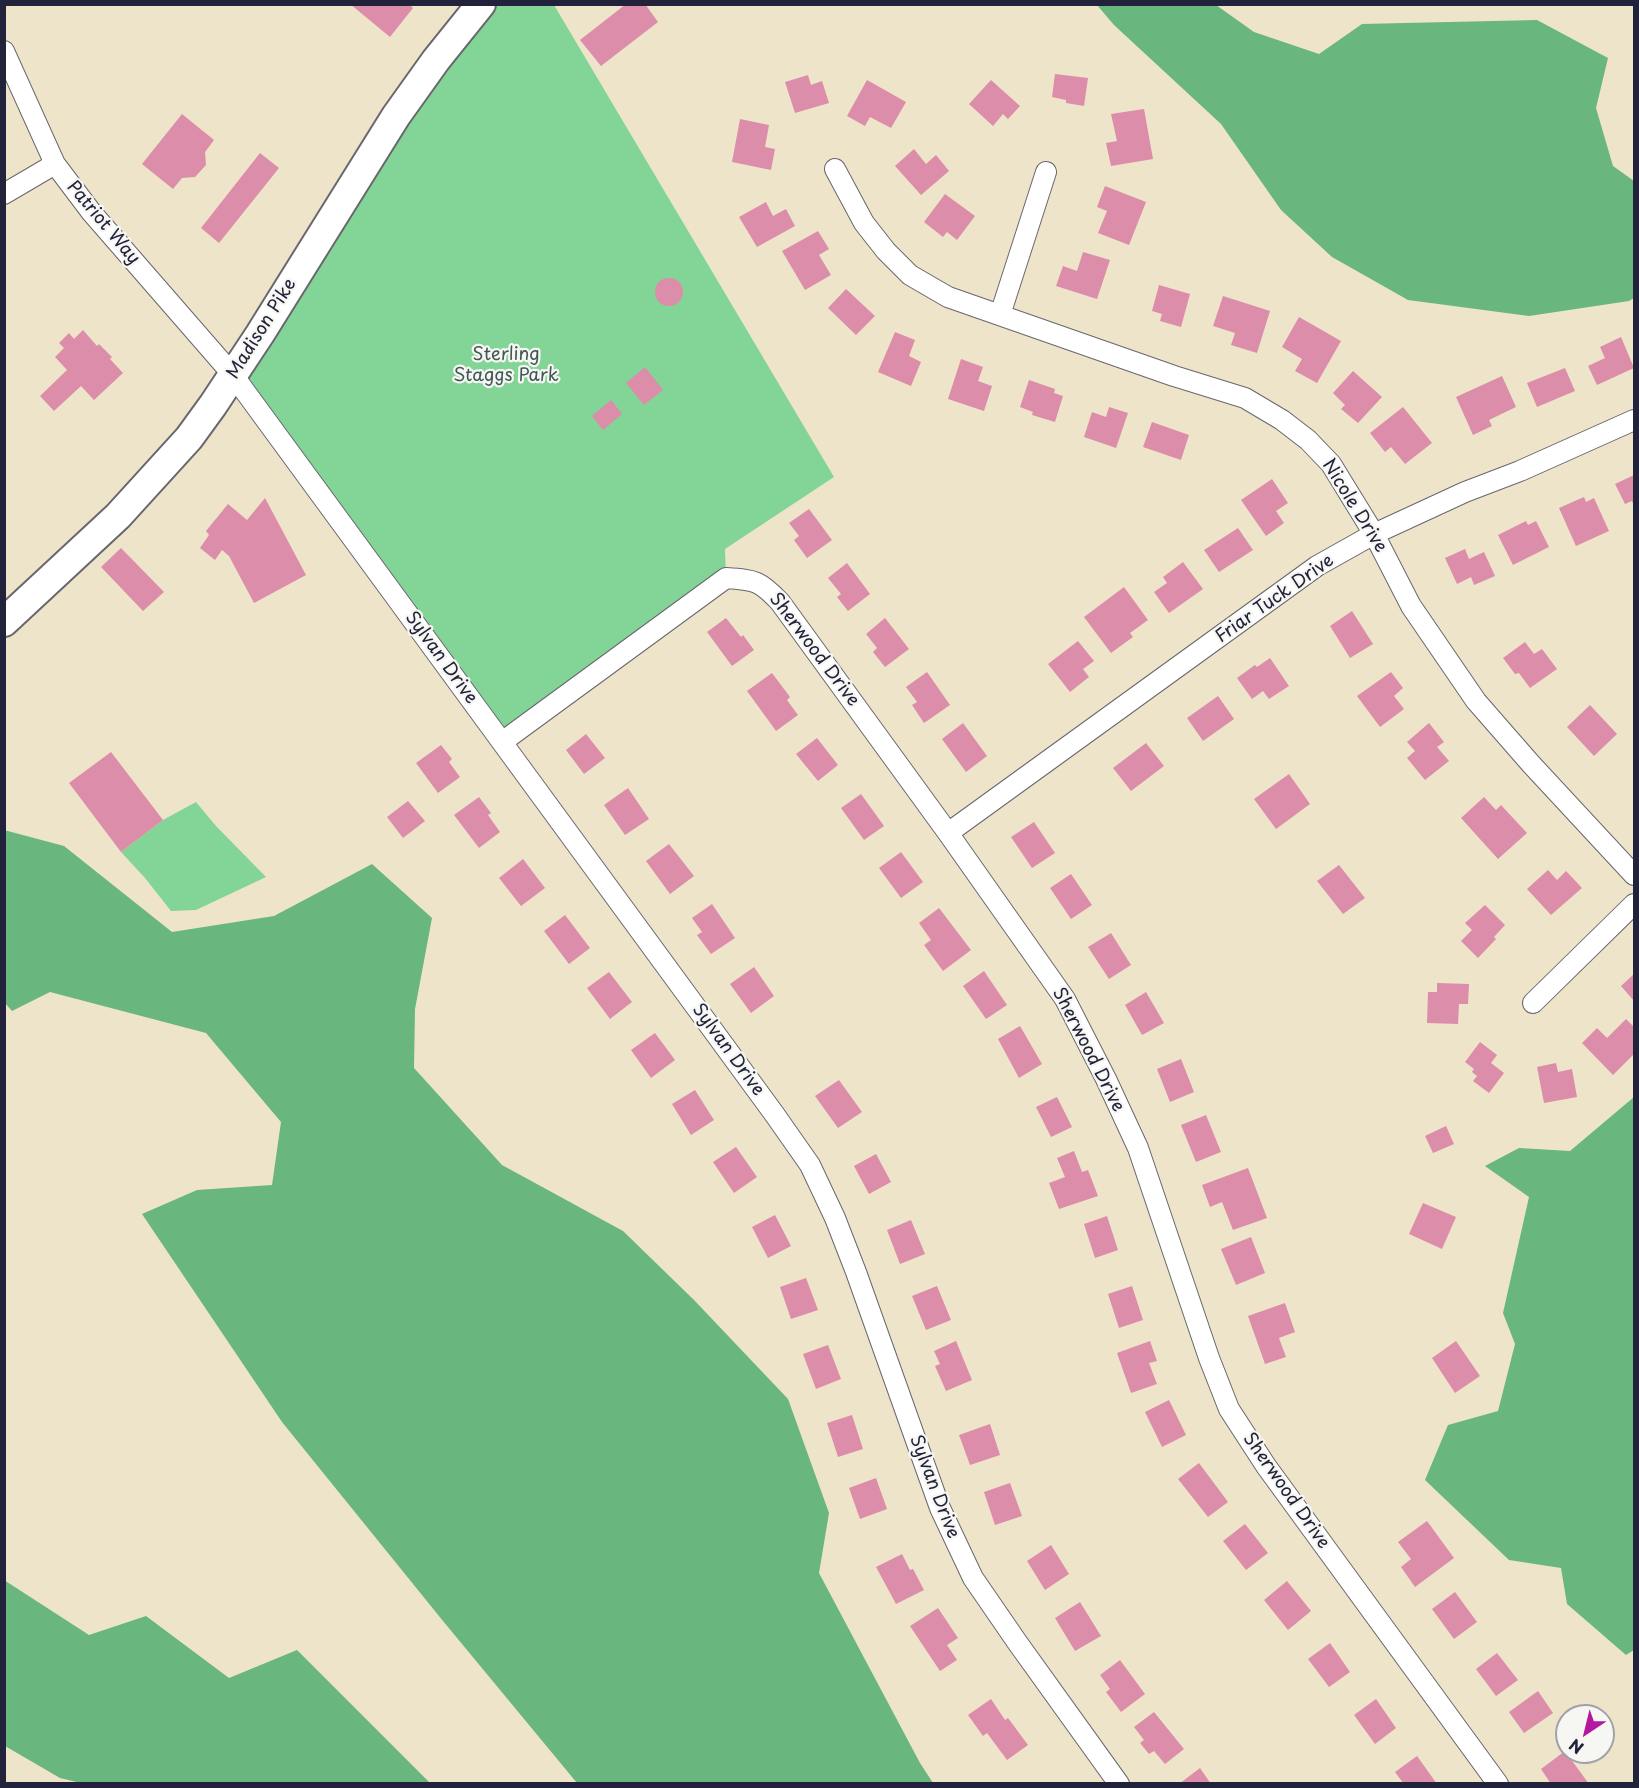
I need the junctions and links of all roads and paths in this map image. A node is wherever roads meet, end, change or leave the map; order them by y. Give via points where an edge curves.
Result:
1 (481, 4) edge
2 (4, 51) edge
3 (55, 164) junction
4 (835, 169) dead end
5 (1046, 172) dead end
6 (4, 194) edge
7 (1000, 315) junction
8 (233, 375) junction
9 (1635, 420) edge
10 (1374, 534) junction
11 (4, 622) edge
12 (502, 742) junction
13 (948, 832) junction
14 (1635, 875) edge
15 (1635, 904) edge
16 (1533, 1002) dead end
17 (1119, 1784) edge
18 (1498, 1784) edge

1 - 8 main road, Madison Pike via 396,116
2 - 3 street, Patriot Way
3 - 6 street
3 - 8 street, Patriot Way via 92,213
4 - 7 street, Nicole Drive via 864,223 910,275 948,297
5 - 7 street
7 - 10 street, Nicole Drive via 1245,398 1282,420 1331,464
8 - 11 main road, Madison Pike via 171,460 118,516
8 - 12 street, Sylvan Drive
9 - 10 street, Friar Tuck Drive
10 - 13 street, Friar Tuck Drive via 1317,566
10 - 14 street, Nicole Drive via 1411,606 1476,701
12 - 13 street, Sherwood Drive via 726,579 749,580 764,585 780,602
12 - 17 street, Sylvan Drive via 810,1165 856,1272 940,1508 973,1578
13 - 18 street, Sherwood Drive via 1065,999 1106,1079 1138,1148 1229,1409 1273,1476
15 - 16 street

